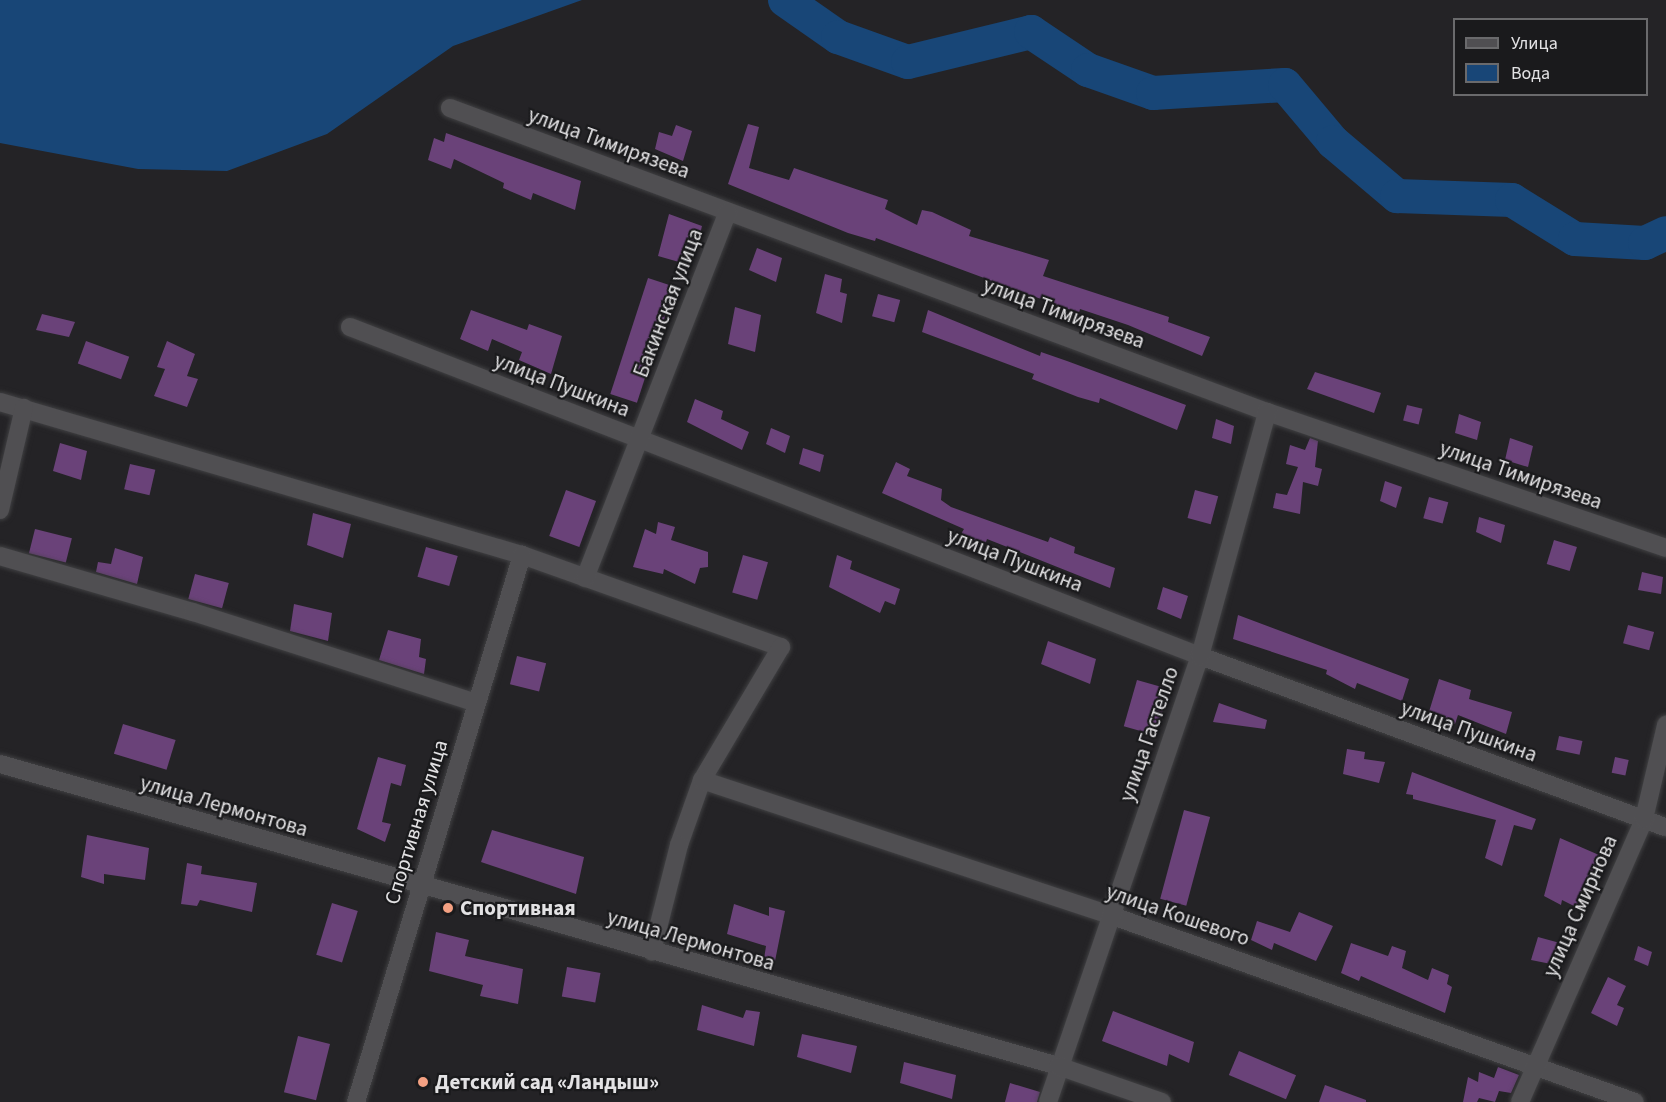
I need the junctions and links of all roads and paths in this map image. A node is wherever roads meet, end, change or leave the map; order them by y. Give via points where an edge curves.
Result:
1 (450, 108) dead end
2 (728, 212) junction
3 (350, 327) dead end
4 (0, 402) edge
5 (24, 408) junction
6 (1268, 412) junction
7 (639, 439) junction
8 (0, 510) edge
9 (1666, 548) edge
10 (522, 555) junction
11 (0, 556) edge
12 (585, 578) junction
13 (1200, 656) junction
14 (476, 703) junction
15 (1666, 725) edge
16 (0, 764) edge
17 (702, 780) junction
18 (1644, 819) junction
19 (1666, 827) edge
20 (420, 886) junction
21 (1110, 915) junction
22 (652, 952) junction
23 (1534, 1064) junction
24 (1058, 1066) junction
25 (356, 1102) edge
26 (1048, 1102) edge
27 (1162, 1102) edge
28 (1520, 1102) edge
29 (1635, 1102) edge

1 - 2 street, улица Тимирязева
2 - 6 street, улица Тимирязева
2 - 7 street, Бакинская улица
3 - 7 street, улица Пушкина
4 - 5 street
5 - 8 street
5 - 10 street
6 - 9 street, улица Тимирязева
6 - 13 street, улица Гастелло
7 - 12 street, Бакинская улица
7 - 13 street, улица Пушкина
10 - 12 street
10 - 14 street, Спортивная улица
11 - 14 street via 193,612
12 - 17 street via 781,647
13 - 18 street, улица Пушкина
13 - 21 street, улица Гастелло
14 - 20 street, Спортивная улица
15 - 18 street, улица Смирнова
16 - 20 street, улица Лермонтова
17 - 21 street, улица Кошевого
17 - 22 street via 679,845
18 - 19 street, улица Пушкина
18 - 23 street, улица Смирнова
20 - 22 street, улица Лермонтова
20 - 25 street, Спортивная улица
21 - 23 street, улица Кошевого
21 - 24 street, улица Гастелло
22 - 24 street, улица Лермонтова
23 - 28 street, улица Смирнова
23 - 29 street, улица Кошевого
24 - 26 street, улица Гастелло
24 - 27 street, улица Лермонтова

